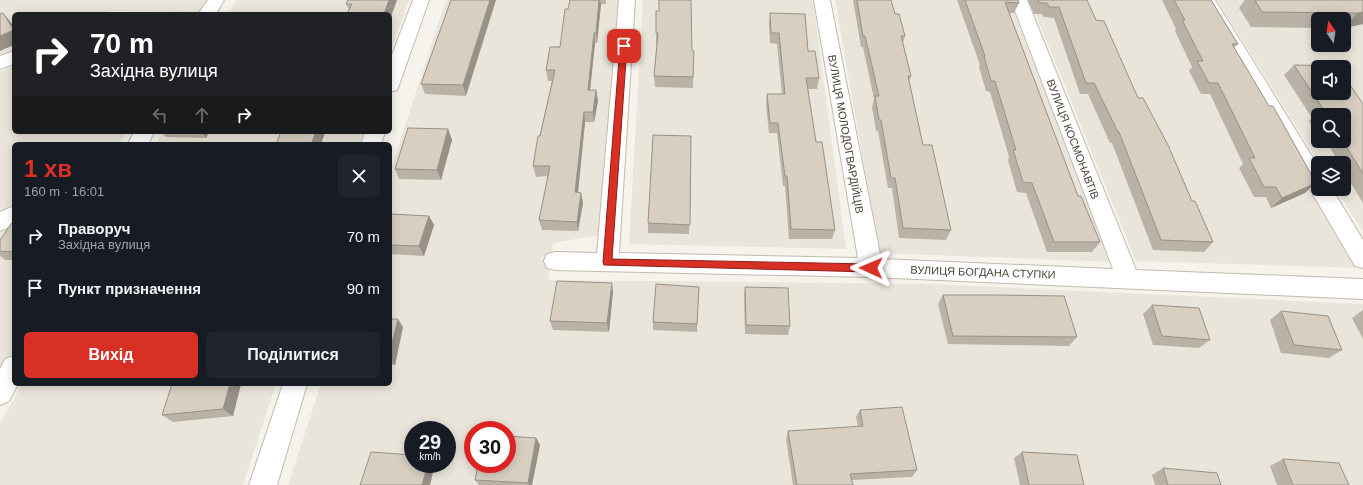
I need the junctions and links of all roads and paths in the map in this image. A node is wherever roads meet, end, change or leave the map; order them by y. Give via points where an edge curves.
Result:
1 (216, 0) edge
2 (421, 0) edge
3 (627, 0) edge
4 (822, 0) edge
5 (1019, 0) edge
6 (1207, 0) edge
7 (208, 12) edge
8 (12, 58) edge
9 (0, 63) edge
10 (392, 80) edge
11 (1311, 172) edge
12 (1325, 196) edge
13 (12, 216) edge
14 (0, 222) edge
15 (1363, 259) edge
16 (554, 261) dead end
17 (607, 262) junction
18 (871, 268) junction
19 (1128, 278) junction
20 (1363, 289) edge
21 (12, 372) edge
22 (294, 386) edge
23 (0, 393) edge
24 (263, 485) edge

1 - 7 street
2 - 10 street
3 - 17 street
4 - 18 street, ВУЛИЦЯ МОЛОДОГВАРДІЙЦІВ
5 - 19 street, ВУЛИЦЯ КОСМОНАВТІВ
6 - 11 street
8 - 9 street
12 - 15 street
13 - 14 street
16 - 17 street, ВУЛИЦЯ БОГДАНА СТУПКИ
17 - 18 street, ВУЛИЦЯ БОГДАНА СТУПКИ
18 - 19 street, ВУЛИЦЯ БОГДАНА СТУПКИ
19 - 20 street, ВУЛИЦЯ БОГДАНА СТУПКИ
21 - 23 street
22 - 24 street

